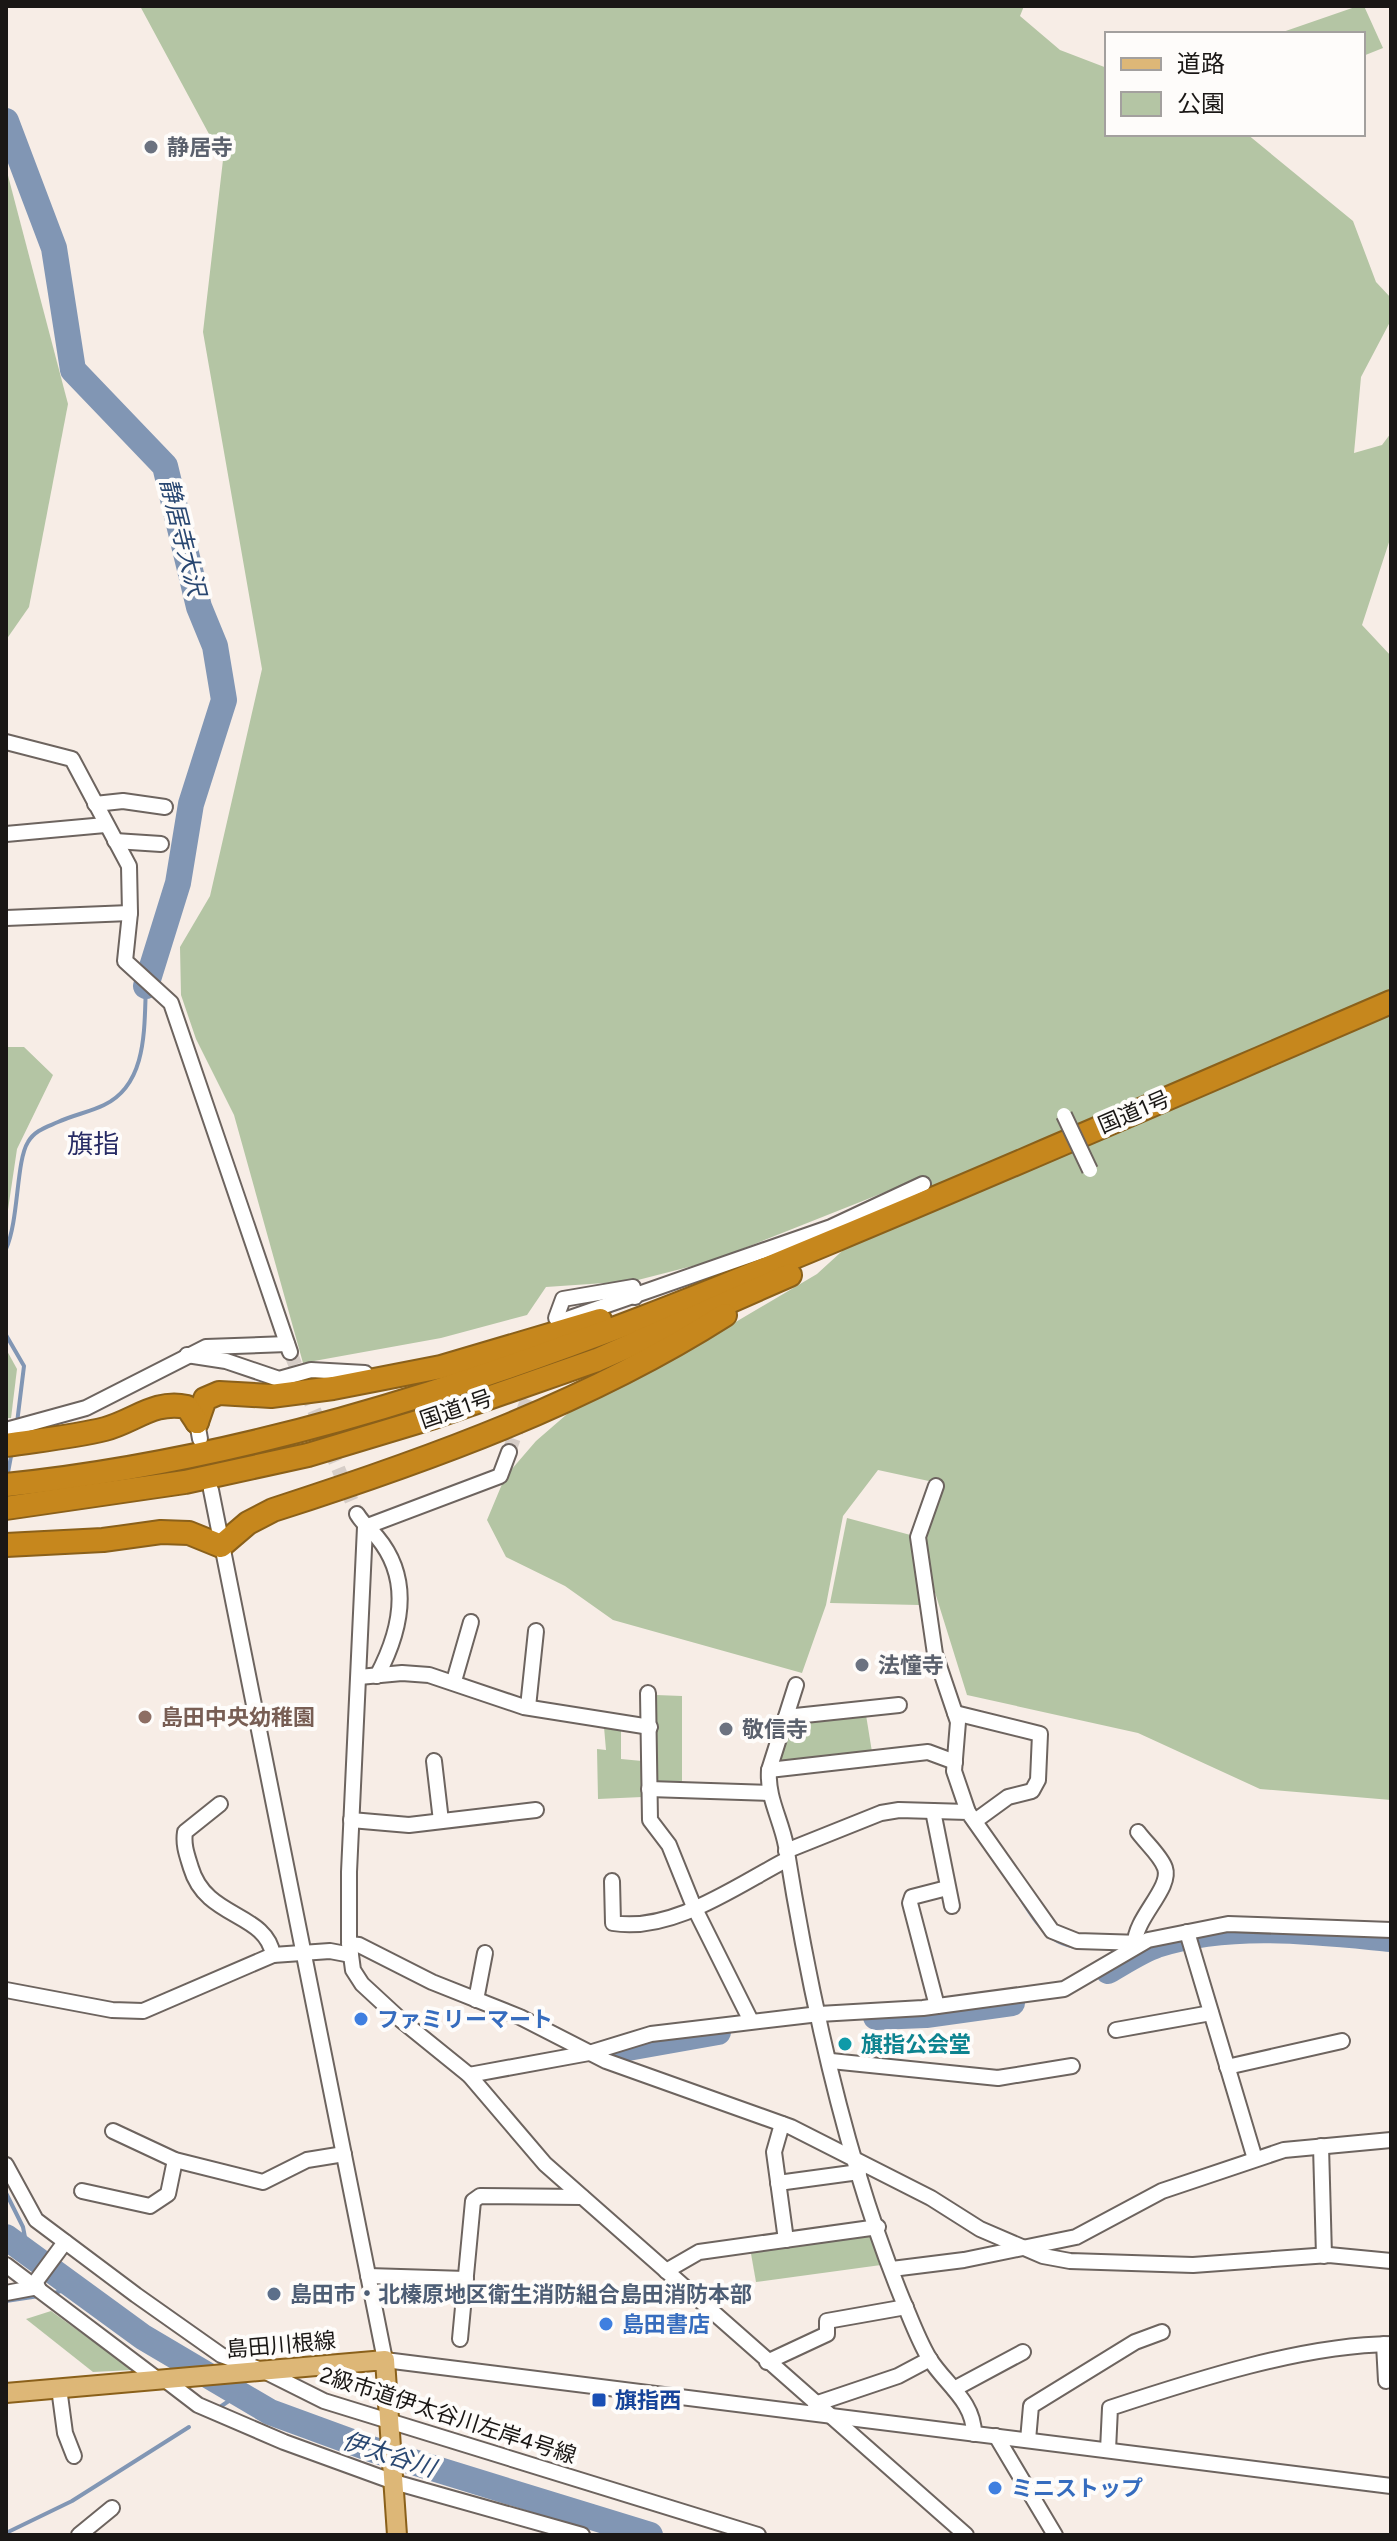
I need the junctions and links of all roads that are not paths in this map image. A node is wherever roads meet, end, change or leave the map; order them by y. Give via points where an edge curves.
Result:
1 (6, 742) edge
2 (95, 804) junction
3 (165, 807) dead end
4 (105, 825) junction
5 (6, 834) edge
6 (115, 841) junction
7 (161, 844) dead end
8 (130, 913) junction
9 (6, 918) edge
10 (1391, 1002) edge
11 (1064, 1115) dead end
12 (1090, 1170) dead end
13 (923, 1184) dead end
14 (779, 1271) junction
15 (635, 1297) junction
16 (556, 1318) dead end
17 (187, 1355) junction
18 (6, 1430) edge
19 (6, 1445) edge
20 (509, 1452) tunnel mouth
21 (6, 1485) edge
22 (936, 1486) dead end
23 (211, 1490) dead end
24 (6, 1508) edge
25 (361, 1521) junction
26 (6, 1545) edge
27 (221, 1546) junction
28 (471, 1622) dead end
29 (536, 1631) dead end
30 (377, 1676) junction
31 (359, 1677) junction
32 (454, 1681) junction
33 (796, 1685) dead end
34 (648, 1693) dead end
35 (899, 1705) dead end
36 (528, 1707) junction
37 (955, 1713) junction
38 (786, 1717) junction
39 (650, 1727) junction
40 (434, 1761) dead end
41 (955, 1762) junction
42 (769, 1770) junction
43 (649, 1789) junction
44 (770, 1793) junction
45 (220, 1804) dead end
46 (536, 1810) dead end
47 (933, 1811) junction
48 (971, 1817) junction
49 (351, 1820) junction
50 (441, 1821) junction
51 (1138, 1832) dead end
52 (786, 1856) junction
53 (612, 1881) dead end
54 (947, 1888) junction
55 (952, 1906) dead end
56 (694, 1907) junction
57 (1391, 1930) edge
58 (1187, 1932) junction
59 (1139, 1943) junction
60 (350, 1950) junction
61 (304, 1951) junction
62 (485, 1953) dead end
63 (273, 1955) junction
64 (6, 1990) edge
65 (476, 2000) junction
66 (937, 2006) junction
67 (1211, 2013) junction
68 (819, 2014) junction
69 (751, 2021) junction
70 (1116, 2030) dead end
71 (1342, 2041) dead end
72 (589, 2053) junction
73 (831, 2061) junction
74 (1072, 2066) dead end
75 (1227, 2067) junction
76 (469, 2075) junction
77 (782, 2124) junction
78 (113, 2131) dead end
79 (1391, 2140) edge
80 (1321, 2146) junction
81 (344, 2154) junction
82 (1255, 2159) junction
83 (175, 2160) junction
84 (6, 2165) edge
85 (857, 2166) junction
86 (778, 2183) junction
87 (82, 2191) dead end
88 (582, 2197) junction
89 (878, 2227) junction
90 (786, 2240) junction
91 (65, 2242) junction
92 (1020, 2248) junction
93 (1324, 2256) junction
94 (1391, 2261) edge
95 (6, 2265) edge
96 (892, 2269) junction
97 (666, 2271) junction
98 (368, 2276) junction
99 (466, 2279) junction
100 (36, 2286) junction
101 (6, 2293) edge
102 (906, 2307) junction
103 (1162, 2332) dead end
104 (460, 2339) dead end
105 (1387, 2344) edge
106 (1023, 2352) dead end
107 (930, 2359) junction
108 (385, 2360) junction
109 (767, 2362) junction
110 (264, 2371) junction
111 (163, 2379) junction
112 (1386, 2381) dead end
113 (59, 2388) junction
114 (954, 2389) junction
115 (6, 2393) edge
116 (815, 2404) junction
117 (828, 2416) junction
118 (390, 2424) junction
119 (974, 2434) junction
120 (996, 2436) junction
121 (1028, 2440) junction
122 (1108, 2450) junction
123 (74, 2456) dead end
124 (393, 2479) junction
125 (1391, 2486) edge
126 (112, 2508) dead end
127 (79, 2535) edge
128 (397, 2535) edge
129 (582, 2535) edge
130 (758, 2535) edge
131 (966, 2535) edge
132 (1055, 2535) edge

1 - 2 street via 72,759
2 - 3 street via 123,801
2 - 4 street
4 - 5 street
4 - 6 street
6 - 7 street
6 - 8 street via 129,866
8 - 9 street
8 - 17 street via 125,961 171,1003 289,1348 206,1347
10 - 14 highway, 国道1号 via 876,1223
11 - 12 street, bridge
13 - 15 street via 831,1227
14 - 19 highway via 441,1367 271,1396 219,1393 199,1407 198,1431 187,1407 172,1404 102,1429
14 - 21 highway, 国道1号 via 476,1380 294,1434
14 - 24 highway, 国道1号 via 597,1360 392,1430 185,1482
14 - 27 highway via 658,1358 432,1456 273,1510
15 - 16 street via 633,1287 563,1299
15 - 17 street via 471,1349 357,1374 311,1370 279,1379 226,1361
17 - 18 street via 86,1408
20 - 25 street via 500,1476
22 - 37 street via 918,1537 935,1654
23 - 27 street
25 - 30 street via 389,1557 402,1600 392,1647
25 - 31 street
26 - 27 highway via 161,1532 189,1533
27 - 61 street
28 - 32 street
29 - 36 street
30 - 31 street
30 - 32 street via 402,1673
31 - 49 street
32 - 36 street
33 - 38 street
34 - 39 street
35 - 38 street
36 - 39 street
37 - 41 street
37 - 48 street via 1040,1734 1038,1780 1032,1791
38 - 42 street
39 - 43 street
40 - 50 street
41 - 42 street via 928,1752
41 - 48 street
42 - 44 street
43 - 44 street
43 - 56 street via 650,1820 669,1845
44 - 52 street
45 - 63 street via 185,1832 196,1886 214,1904 263,1931
46 - 50 street
47 - 48 street
47 - 52 street via 881,1813
47 - 54 street
48 - 59 street via 1052,1931 1077,1941
49 - 50 street via 409,1825
49 - 60 street
51 - 59 street via 1165,1867 1166,1879 1135,1930
52 - 56 street
52 - 68 street
53 - 56 street via 613,1923 650,1923
54 - 55 street
54 - 66 street via 912,1897 910,1903
56 - 69 street
57 - 58 street via 1256,1923
58 - 59 street
58 - 67 street
59 - 66 street via 1064,1989
60 - 61 street
60 - 65 street via 359,1945
60 - 76 street via 362,1984
61 - 63 street
61 - 81 street
62 - 65 street
63 - 64 street via 143,2011
65 - 72 street
66 - 68 street
67 - 70 street
67 - 75 street
68 - 69 street
68 - 73 street
69 - 72 street via 651,2034
71 - 75 street
72 - 76 street
72 - 77 street
73 - 74 street via 998,2078
73 - 85 street
75 - 82 street
76 - 88 street via 545,2164
77 - 85 street
77 - 86 street via 774,2152
78 - 83 street
79 - 80 street
80 - 82 street
80 - 93 street
81 - 83 street via 307,2160 263,2182
81 - 98 street
82 - 92 street via 1162,2191 1076,2237
83 - 87 street via 168,2194 150,2206
84 - 91 street, 2級市道伊太谷川左岸4号線 via 36,2220
85 - 86 street
85 - 89 street
85 - 92 street
86 - 90 street
88 - 97 street
88 - 99 street via 480,2196 473,2201
89 - 90 street
89 - 96 street
90 - 97 street via 699,2252
91 - 100 street
91 - 110 street, 2級市道伊太谷川左岸4号線 via 221,2355
92 - 93 street via 1070,2261 1131,2263
92 - 96 street
93 - 94 street
95 - 100 street
96 - 102 street
97 - 109 street
98 - 99 street
98 - 108 street
99 - 104 street
100 - 101 street
100 - 111 street
102 - 107 street
102 - 109 street via 827,2321 827,2334
103 - 121 street via 1135,2342 1031,2406
105 - 112 street
105 - 122 street via 1346,2344 1110,2408
106 - 114 street
107 - 114 street
107 - 116 street via 898,2376
108 - 110 main road, 島田川根線
108 - 117 street
108 - 118 main road
109 - 116 street
110 - 111 main road, 島田川根線
110 - 118 street, 2級市道伊太谷川左岸4号線 via 324,2401
111 - 113 main road, 島田川根線
111 - 124 street via 198,2405
113 - 115 main road, 島田川根線
113 - 123 street
114 - 119 street via 974,2417
116 - 117 street
117 - 119 street
117 - 131 street
118 - 124 main road
118 - 130 street, 2級市道伊太谷川左岸4号線
119 - 120 street
120 - 121 street
120 - 132 street
121 - 122 street
122 - 125 street
124 - 128 main road
124 - 129 street
126 - 127 street

